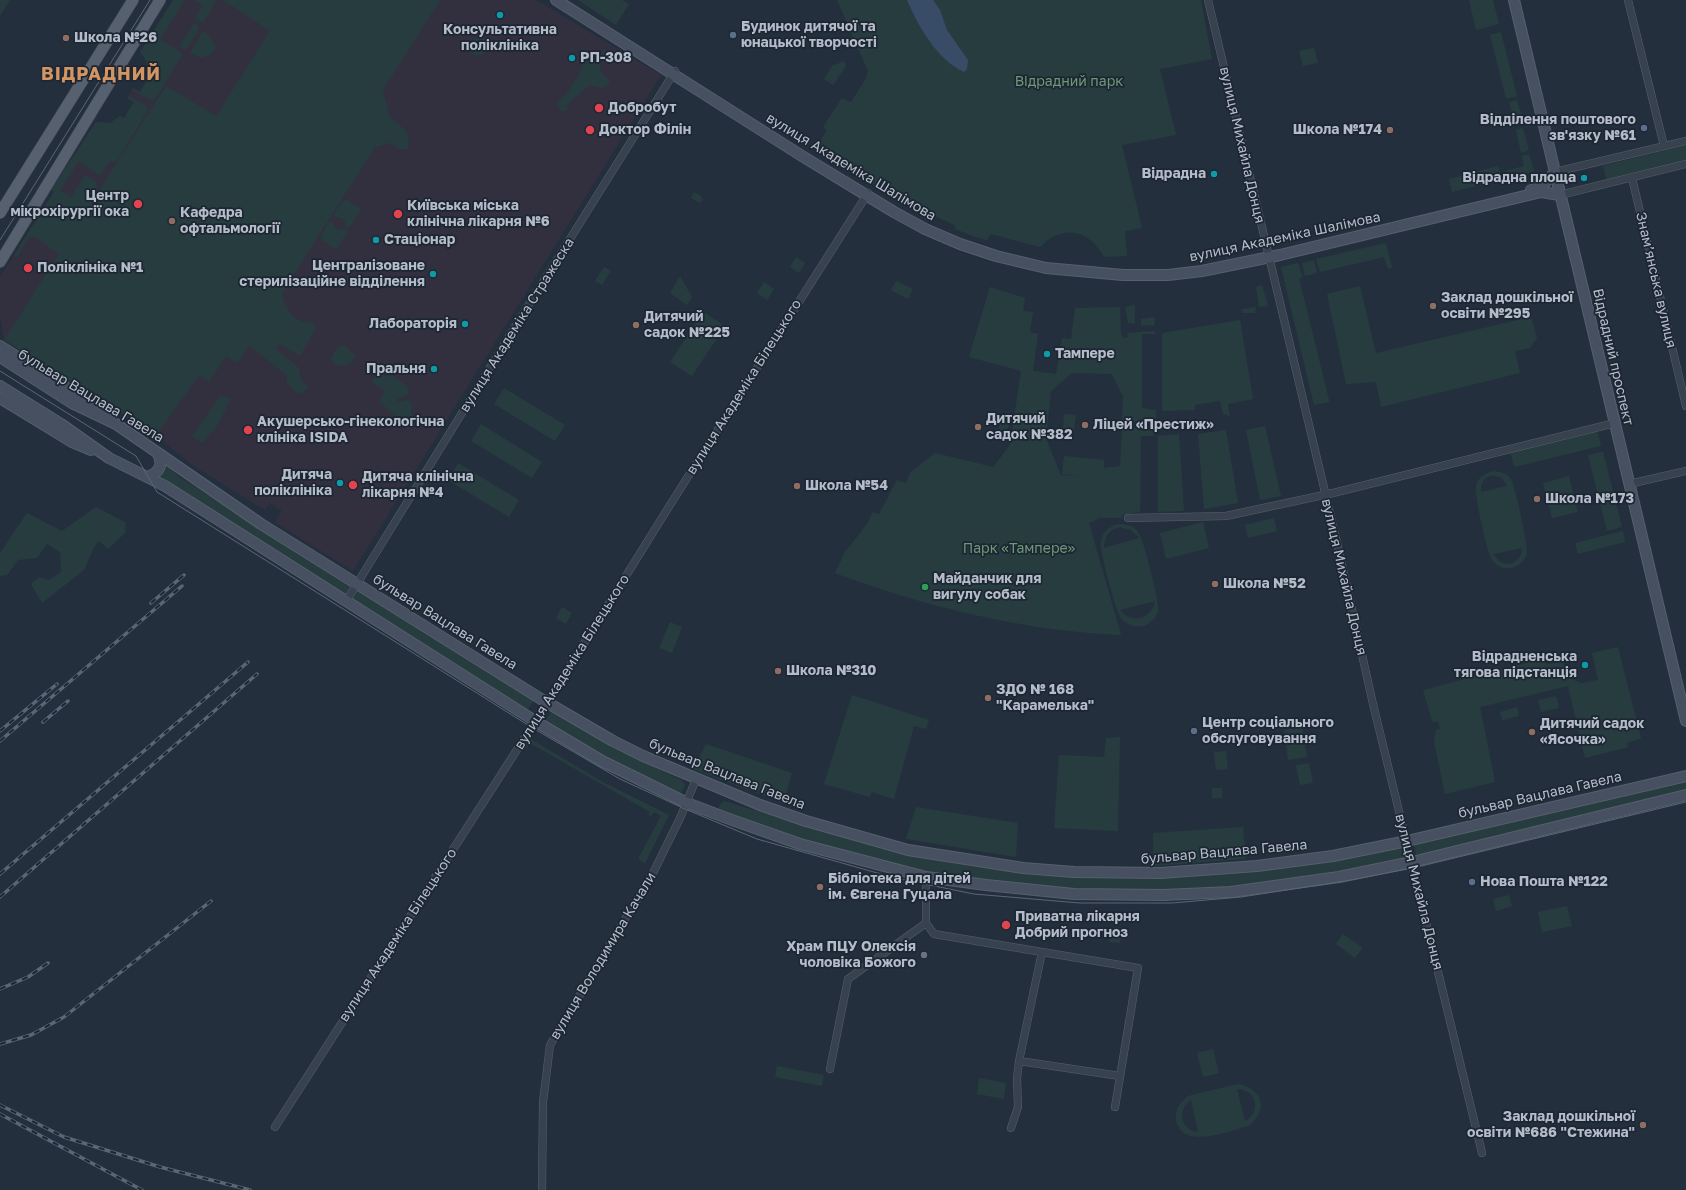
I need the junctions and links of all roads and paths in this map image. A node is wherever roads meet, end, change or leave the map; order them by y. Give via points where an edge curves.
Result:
1 (133, 0) edge
2 (160, 0) edge
3 (556, 0) edge
4 (561, 0) edge
5 (1208, 0) edge
6 (1514, 0) edge
7 (1628, 0) edge
8 (675, 73) junction
9 (1686, 141) edge
10 (1664, 146) junction
11 (1686, 164) edge
12 (1555, 172) junction
13 (1632, 178) junction
14 (867, 194) junction
15 (1560, 195) junction
16 (0, 212) edge
17 (1268, 256) junction
18 (0, 262) edge
19 (0, 346) edge
20 (0, 357) edge
21 (0, 386) edge
22 (0, 398) edge
23 (1686, 406) edge
24 (1615, 423) junction
25 (116, 424) junction
26 (156, 451) junction
27 (109, 458) junction
28 (1686, 471) edge
29 (147, 477) junction
30 (1629, 484) junction
31 (1325, 495) junction
32 (1128, 518) dead end
33 (356, 584) junction
34 (347, 600) junction
35 (547, 703) junction
36 (1686, 720) edge
37 (535, 721) junction
38 (1686, 776) edge
39 (696, 779) junction
40 (1686, 795) edge
41 (688, 802) junction
42 (1408, 841) junction
43 (1412, 862) junction
44 (926, 877) junction
45 (926, 923) junction
46 (1042, 952) junction
47 (1019, 1061) junction
48 (830, 1069) dead end
49 (1120, 1076) junction
50 (1115, 1107) dead end
51 (275, 1127) dead end
52 (1012, 1128) dead end
53 (1482, 1153) dead end
54 (542, 1190) edge

1 - 16 main road
2 - 18 main road
3 - 8 main road, вулиця Академіка Шалімова
4 - 8 main road, вулиця Академіка Шалімова
5 - 17 street, вулиця Михайла Донця
6 - 12 main road, Відрадний проспект
7 - 10 street
8 - 14 main road, вулиця Академіка Шалімова
8 - 33 street, вулиця Академіка Стражеска
9 - 10 street
10 - 12 street
11 - 13 street
12 - 15 main road, Відрадний проспект
12 - 17 main road, вулиця Академіка Шалімова via 1540,188
13 - 15 street
13 - 23 street, Знамʼянська вулиця
14 - 17 main road, вулиця Академіка Шалімова via 925,229 960,244 1046,268 1095,274 1153,275 1202,271
14 - 35 street, вулиця Академіка Білецького
15 - 17 main road, вулиця Академіка Шалімова via 1541,192
15 - 24 main road, Відрадний проспект
17 - 31 street, вулиця Михайла Донця
19 - 25 main road via 94,405
20 - 25 main road, бульвар Вацлава Гавела via 72,403
21 - 27 main road
22 - 27 main road via 72,442
24 - 30 main road, Відрадний проспект
24 - 31 street
25 - 26 main road, бульвар Вацлава Гавела
26 - 29 main road via 161,462 160,469
26 - 33 main road, бульвар Вацлава Гавела via 261,524
27 - 29 main road
28 - 30 street
29 - 34 main road
30 - 36 main road, Відрадний проспект
31 - 32 street via 1226,516
31 - 42 street, вулиця Михайла Донця via 1373,704
33 - 34 street, вулиця Академіка Стражеска
33 - 35 main road, бульвар Вацлава Гавела
34 - 37 main road
35 - 37 street, вулиця Академіка Білецького
35 - 39 main road, бульвар Вацлава Гавела via 625,747
37 - 41 main road via 602,761
37 - 51 street, вулиця Академіка Білецького
38 - 42 main road, бульвар Вацлава Гавела
39 - 41 street, вулиця Володимира Качали
39 - 42 main road, бульвар Вацлава Гавела via 806,821 900,848 1023,868 1074,872 1161,873 1257,866 1333,856
40 - 43 main road
41 - 44 main road via 800,844
41 - 54 street, вулиця Володимира Качали via 654,870 550,1045 543,1102
42 - 43 street, вулиця Михайла Донця
43 - 44 main road via 1339,877 1231,892 1163,895 1074,894 986,886
43 - 53 street, вулиця Михайла Донця
44 - 45 street
45 - 46 street via 934,934
45 - 48 street via 848,979
46 - 47 street
46 - 49 street via 1138,968
47 - 49 street
47 - 52 street via 1018,1107
49 - 50 street

